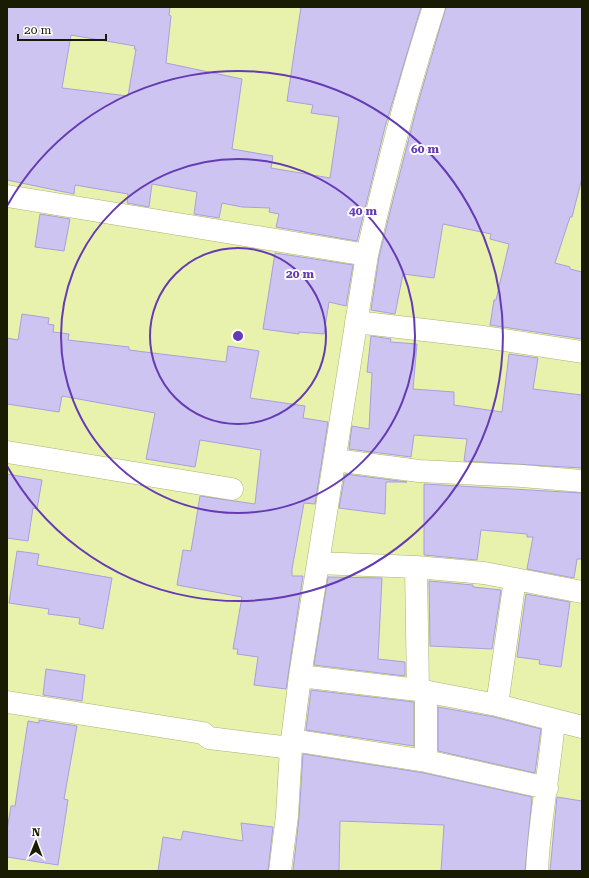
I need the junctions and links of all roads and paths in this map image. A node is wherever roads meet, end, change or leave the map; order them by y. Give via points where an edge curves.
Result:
1 (434, 7) edge
2 (7, 196) edge
3 (367, 255) junction
4 (356, 322) junction
5 (582, 352) edge
6 (7, 452) edge
7 (334, 460) junction
8 (582, 481) edge
9 (232, 489) dead end
10 (318, 563) junction
11 (416, 567) junction
12 (515, 579) junction
13 (582, 592) edge
14 (300, 676) junction
15 (422, 690) junction
16 (7, 702) edge
17 (497, 705) junction
18 (554, 720) junction
19 (582, 727) edge
20 (291, 744) junction
21 (426, 761) junction
22 (547, 788) junction
23 (280, 871) edge
24 (537, 871) edge

1 - 3 street via 401,117
2 - 3 street
3 - 4 street
4 - 5 street
4 - 7 street
6 - 9 street
7 - 8 street via 419,471
7 - 10 street
10 - 11 street
10 - 14 street
11 - 12 street via 484,573
11 - 15 street
12 - 13 street
12 - 17 street
14 - 15 street
14 - 20 street
15 - 17 street
15 - 21 street
16 - 20 street via 203,733 209,738
17 - 18 street
18 - 19 street
18 - 22 street
20 - 21 street
20 - 23 street via 287,816
21 - 22 street
22 - 24 street

